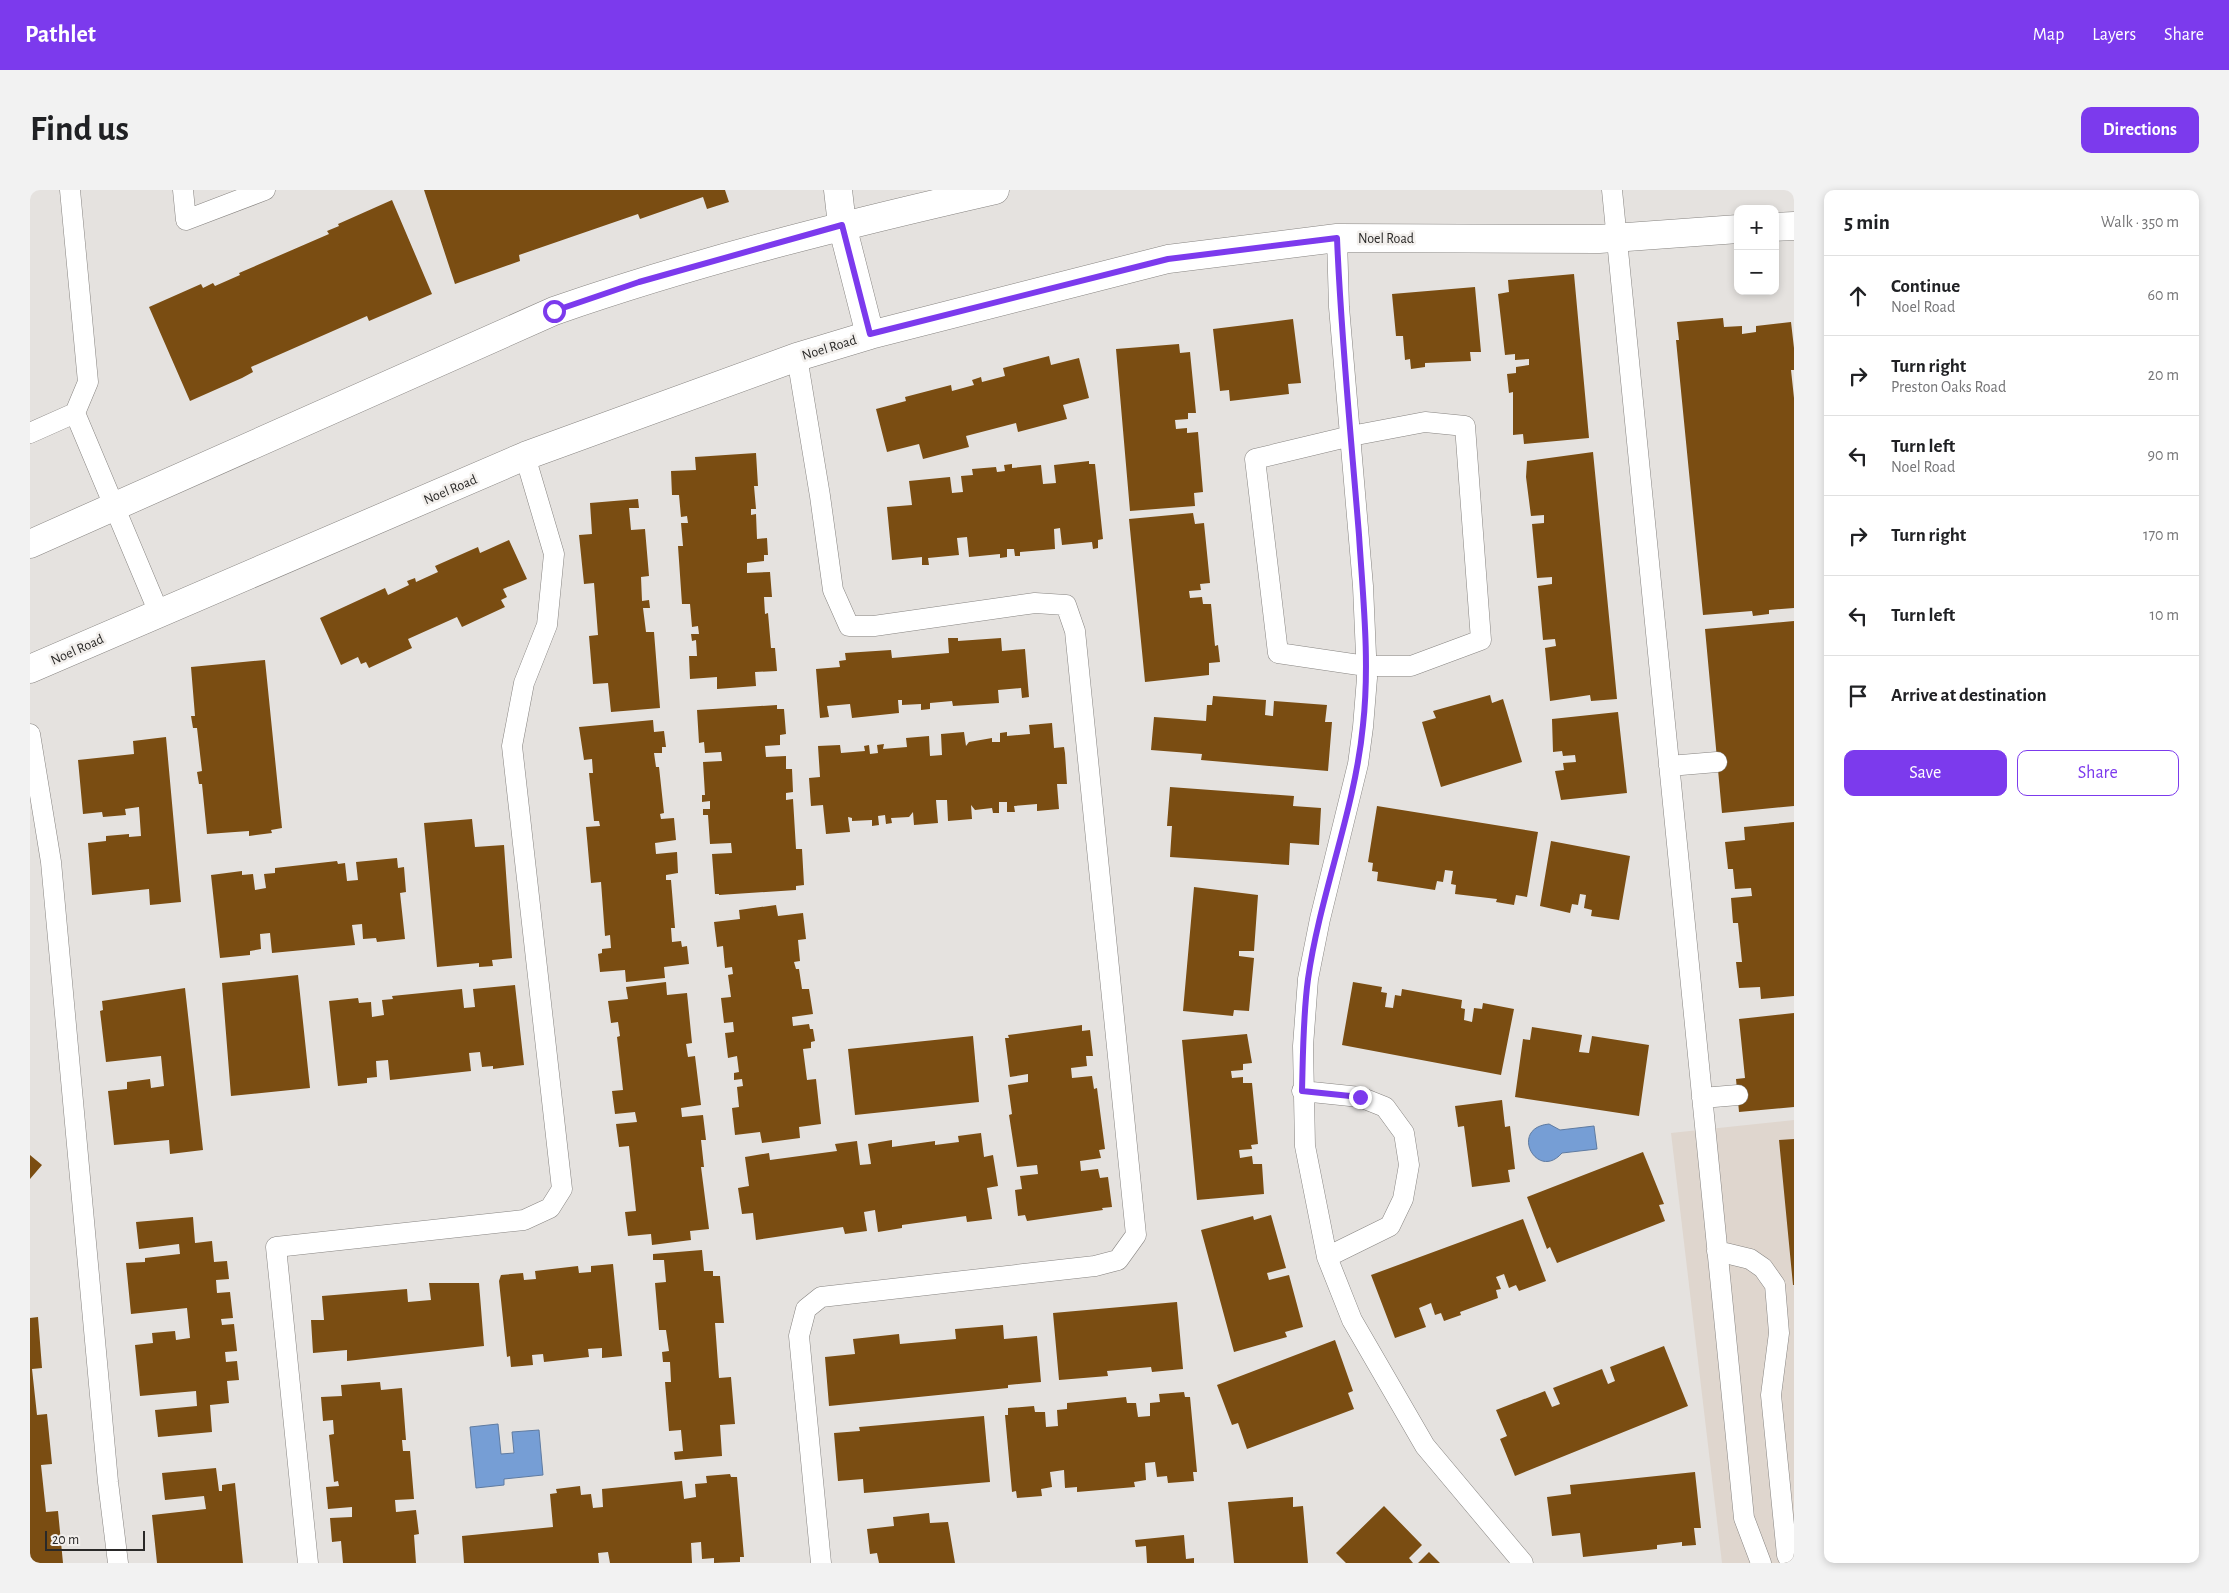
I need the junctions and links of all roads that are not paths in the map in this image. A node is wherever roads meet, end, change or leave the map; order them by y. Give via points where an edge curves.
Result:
1 (70, 190) edge
2 (183, 190) edge
3 (265, 190) edge
4 (838, 190) edge
5 (916, 190) edge
6 (995, 190) edge
7 (1612, 190) edge
8 (958, 199) junction
9 (842, 225) junction
10 (1794, 226) edge
11 (1779, 227) edge
12 (1734, 229) edge
13 (1616, 237) junction
14 (1337, 238) junction
15 (870, 334) junction
16 (797, 357) junction
17 (75, 413) junction
18 (30, 433) edge
19 (1351, 436) junction
20 (525, 456) junction
21 (114, 508) junction
22 (30, 544) edge
23 (159, 613) junction
24 (1366, 666) junction
25 (30, 669) edge
26 (30, 734) edge
27 (1717, 762) dead end
28 (1669, 766) junction
29 (1302, 1091) junction
30 (1738, 1095) dead end
31 (1702, 1098) junction
32 (1717, 1251) junction
33 (1327, 1257) junction
34 (118, 1563) edge
35 (308, 1563) edge
36 (821, 1563) edge
37 (1523, 1563) edge
38 (1761, 1563) edge
39 (1791, 1563) edge

1 - 17 lane via 88,382
2 - 3 lane via 186,220
4 - 9 street
5 - 8 street
6 - 8 street
7 - 13 lane
8 - 9 street
9 - 15 street
9 - 21 street via 639,282 554,311
10 - 11 street
12 - 13 street, Noel Road
13 - 14 street, Noel Road
13 - 28 lane
14 - 15 street, Noel Road via 1168,259
14 - 19 lane
15 - 16 street, Noel Road
16 - 20 street, Noel Road
16 - 36 lane via 833,590 849,626 874,626 1035,603 1066,605 1075,631 1136,1235 1118,1260 1095,1266 821,1297 806,1309 799,1336
17 - 18 lane
17 - 21 lane
19 - 24 lane
19 - 24 lane via 1255,459 1278,653
19 - 24 lane via 1426,422 1465,426 1481,640 1411,666
20 - 23 street, Noel Road
20 - 35 lane via 554,554 547,625 524,683 512,746 562,1189 550,1208 524,1220 276,1248
21 - 22 street
21 - 23 lane
23 - 25 street, Noel Road
24 - 29 lane via 1358,764 1308,979
26 - 34 lane via 51,862
27 - 28 lane
28 - 31 lane
29 - 33 lane via 1305,1146
29 - 33 lane via 1360,1097 1385,1107 1404,1133 1409,1165 1404,1200 1390,1226
30 - 31 lane
31 - 32 lane
32 - 38 lane via 1744,1518
32 - 39 lane via 1750,1259 1763,1268 1775,1285 1779,1333 1771,1395 1787,1555
33 - 37 lane via 1352,1320 1425,1446

